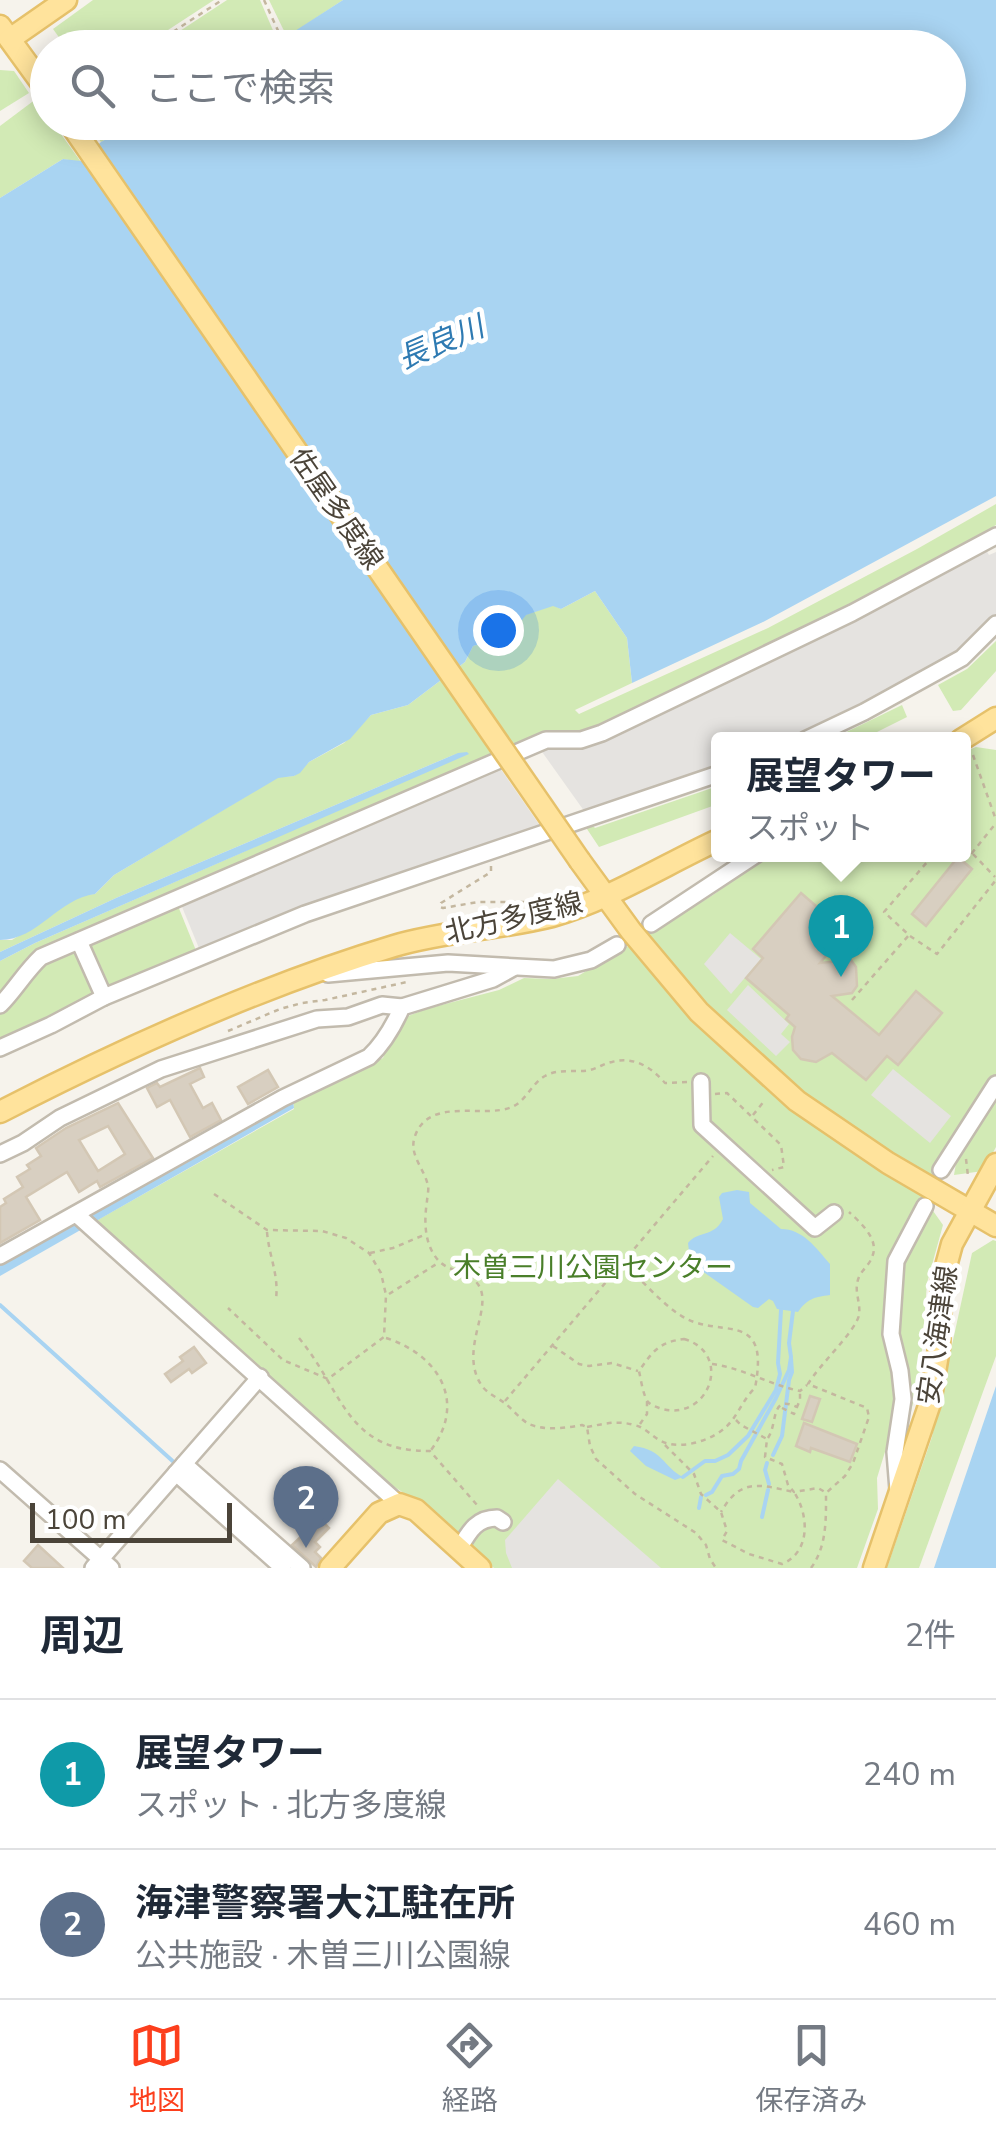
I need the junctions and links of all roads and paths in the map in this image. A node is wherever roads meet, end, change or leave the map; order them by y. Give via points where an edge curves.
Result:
1 (66, 0) edge
2 (222, 0) edge
3 (264, 0) edge
4 (176, 30) edge
5 (278, 30) edge
6 (2, 34) edge
7 (30, 66) edge
8 (80, 140) edge
9 (996, 540) edge
10 (996, 551) edge
11 (996, 624) edge
12 (996, 717) edge
13 (823, 732) edge
14 (971, 733) edge
15 (971, 756) edge
16 (711, 776) edge
17 (996, 822) edge
18 (711, 843) edge
19 (486, 853) junction
20 (972, 854) joint
21 (744, 862) edge
22 (927, 862) edge
23 (996, 879) edge
24 (604, 896) junction
25 (537, 902) dead end
26 (651, 924) dead end
27 (908, 935) junction
28 (79, 941) junction
29 (617, 945) dead end
30 (513, 968) junction
31 (304, 976) junction
32 (104, 997) junction
33 (852, 1000) dead end
34 (0, 1006) edge
35 (402, 1007) junction
36 (0, 1048) edge
37 (996, 1084) edge
38 (701, 1089) junction
39 (766, 1100) dead end
40 (0, 1112) edge
41 (752, 1116) junction
42 (723, 1146) junction
43 (0, 1154) edge
44 (965, 1155) dead end
45 (996, 1164) edge
46 (941, 1170) dead end
47 (756, 1175) junction
48 (968, 1175) dead end
49 (214, 1194) dead end
50 (924, 1206) dead end
51 (969, 1212) junction
52 (834, 1213) joint
53 (82, 1220) junction
54 (996, 1226) edge
55 (267, 1230) junction
56 (427, 1234) junction
57 (368, 1254) junction
58 (0, 1256) edge
59 (439, 1262) junction
60 (622, 1262) junction
61 (386, 1296) junction
62 (276, 1299) dead end
63 (228, 1308) dead end
64 (384, 1337) junction
65 (299, 1338) dead end
66 (552, 1345) junction
67 (711, 1364) junction
68 (639, 1372) junction
69 (260, 1377) junction
70 (758, 1377) junction
71 (328, 1380) junction
72 (808, 1384) junction
73 (800, 1391) junction
74 (646, 1400) junction
75 (504, 1402) junction
76 (783, 1405) junction
77 (797, 1407) junction
78 (734, 1418) junction
79 (639, 1426) junction
80 (587, 1428) junction
81 (767, 1439) junction
82 (664, 1444) junction
83 (430, 1451) junction
84 (180, 1468) junction
85 (0, 1470) edge
86 (794, 1492) junction
87 (826, 1493) junction
88 (898, 1500) junction
89 (400, 1504) junction
90 (720, 1512) junction
91 (496, 1520) joint
92 (459, 1549) junction
93 (102, 1565) edge
94 (283, 1568) edge
95 (302, 1568) edge
96 (330, 1568) edge
97 (480, 1568) edge
98 (716, 1568) edge
99 (811, 1568) edge
100 (874, 1568) edge

1 - 6 main road
2 - 4 path
3 - 5 path
6 - 7 main road
8 - 24 main road, 佐屋多度線, bridge
9 - 10 street
9 - 28 street via 602,733 546,740
11 - 13 street via 962,658
12 - 14 main road
15 - 17 path
16 - 19 street
17 - 20 path
18 - 24 main road
19 - 25 path via 491,872 440,907
19 - 32 street via 305,914
20 - 23 path
21 - 26 street
22 - 27 path via 884,912
23 - 27 path via 937,954
24 - 31 main road, 北方多度線 via 553,916 398,945
24 - 51 main road, 北方多度線 via 700,1012 797,1101
27 - 33 path
28 - 32 street
28 - 34 street via 42,957
29 - 30 street via 554,969
30 - 31 street via 448,963
30 - 35 street
31 - 40 main road, 北方多度線
32 - 36 street
35 - 43 street via 317,1019 161,1069
35 - 53 street via 369,1058 283,1098
37 - 46 street
38 - 41 path via 727,1093
38 - 42 street via 702,1126
38 - 56 path via 665,1083 632,1060 612,1062 544,1076 516,1106 433,1116 414,1138 429,1187
39 - 41 path
41 - 47 path via 781,1145 784,1167
42 - 47 street
42 - 60 path
44 - 48 path
45 - 51 main road, 安八海津線
47 - 52 street via 815,1228
49 - 55 path
50 - 88 street via 896,1261 891,1334 903,1399 895,1452
51 - 54 main road, 北方多度線
51 - 88 main road, 安八海津線 via 942,1281 930,1403
52 - 72 path via 849,1212 864,1225 874,1256 859,1277 852,1330
53 - 58 street
53 - 69 street
55 - 57 path via 322,1231
55 - 62 path
56 - 57 path
56 - 59 path
57 - 61 path
59 - 61 path
59 - 75 path via 478,1283 474,1370 483,1388
60 - 66 path
60 - 70 path via 682,1316 746,1333 757,1353
61 - 64 path
63 - 71 path via 284,1360
64 - 71 path
64 - 83 path via 420,1356 448,1396 448,1418
65 - 71 path
66 - 68 path via 579,1364
66 - 75 path
67 - 68 path via 700,1346 666,1341
67 - 70 path
67 - 74 path via 709,1390 690,1408 666,1410
68 - 74 path
69 - 84 street
69 - 89 street
70 - 73 path
70 - 78 path
71 - 83 path via 360,1428 384,1444
72 - 73 path
72 - 87 path via 867,1408 870,1416 853,1464
73 - 77 path
74 - 79 path
75 - 80 path via 529,1424
76 - 77 path
76 - 77 path via 794,1414
76 - 81 path
78 - 81 path
78 - 82 path via 707,1440
79 - 80 path via 612,1420
79 - 82 path
80 - 98 path via 596,1458 635,1494 696,1532
81 - 86 path via 765,1458 782,1464
82 - 90 path
83 - 91 path
84 - 93 street
84 - 94 street
84 - 95 street
85 - 93 street
86 - 87 path
86 - 90 path via 753,1484
86 - 90 path via 805,1532 797,1554 782,1564 722,1540
87 - 99 path via 824,1538
88 - 100 main road, 安八海津線
89 - 92 main road
89 - 96 main road via 379,1513
91 - 92 street via 476,1524
92 - 97 main road

